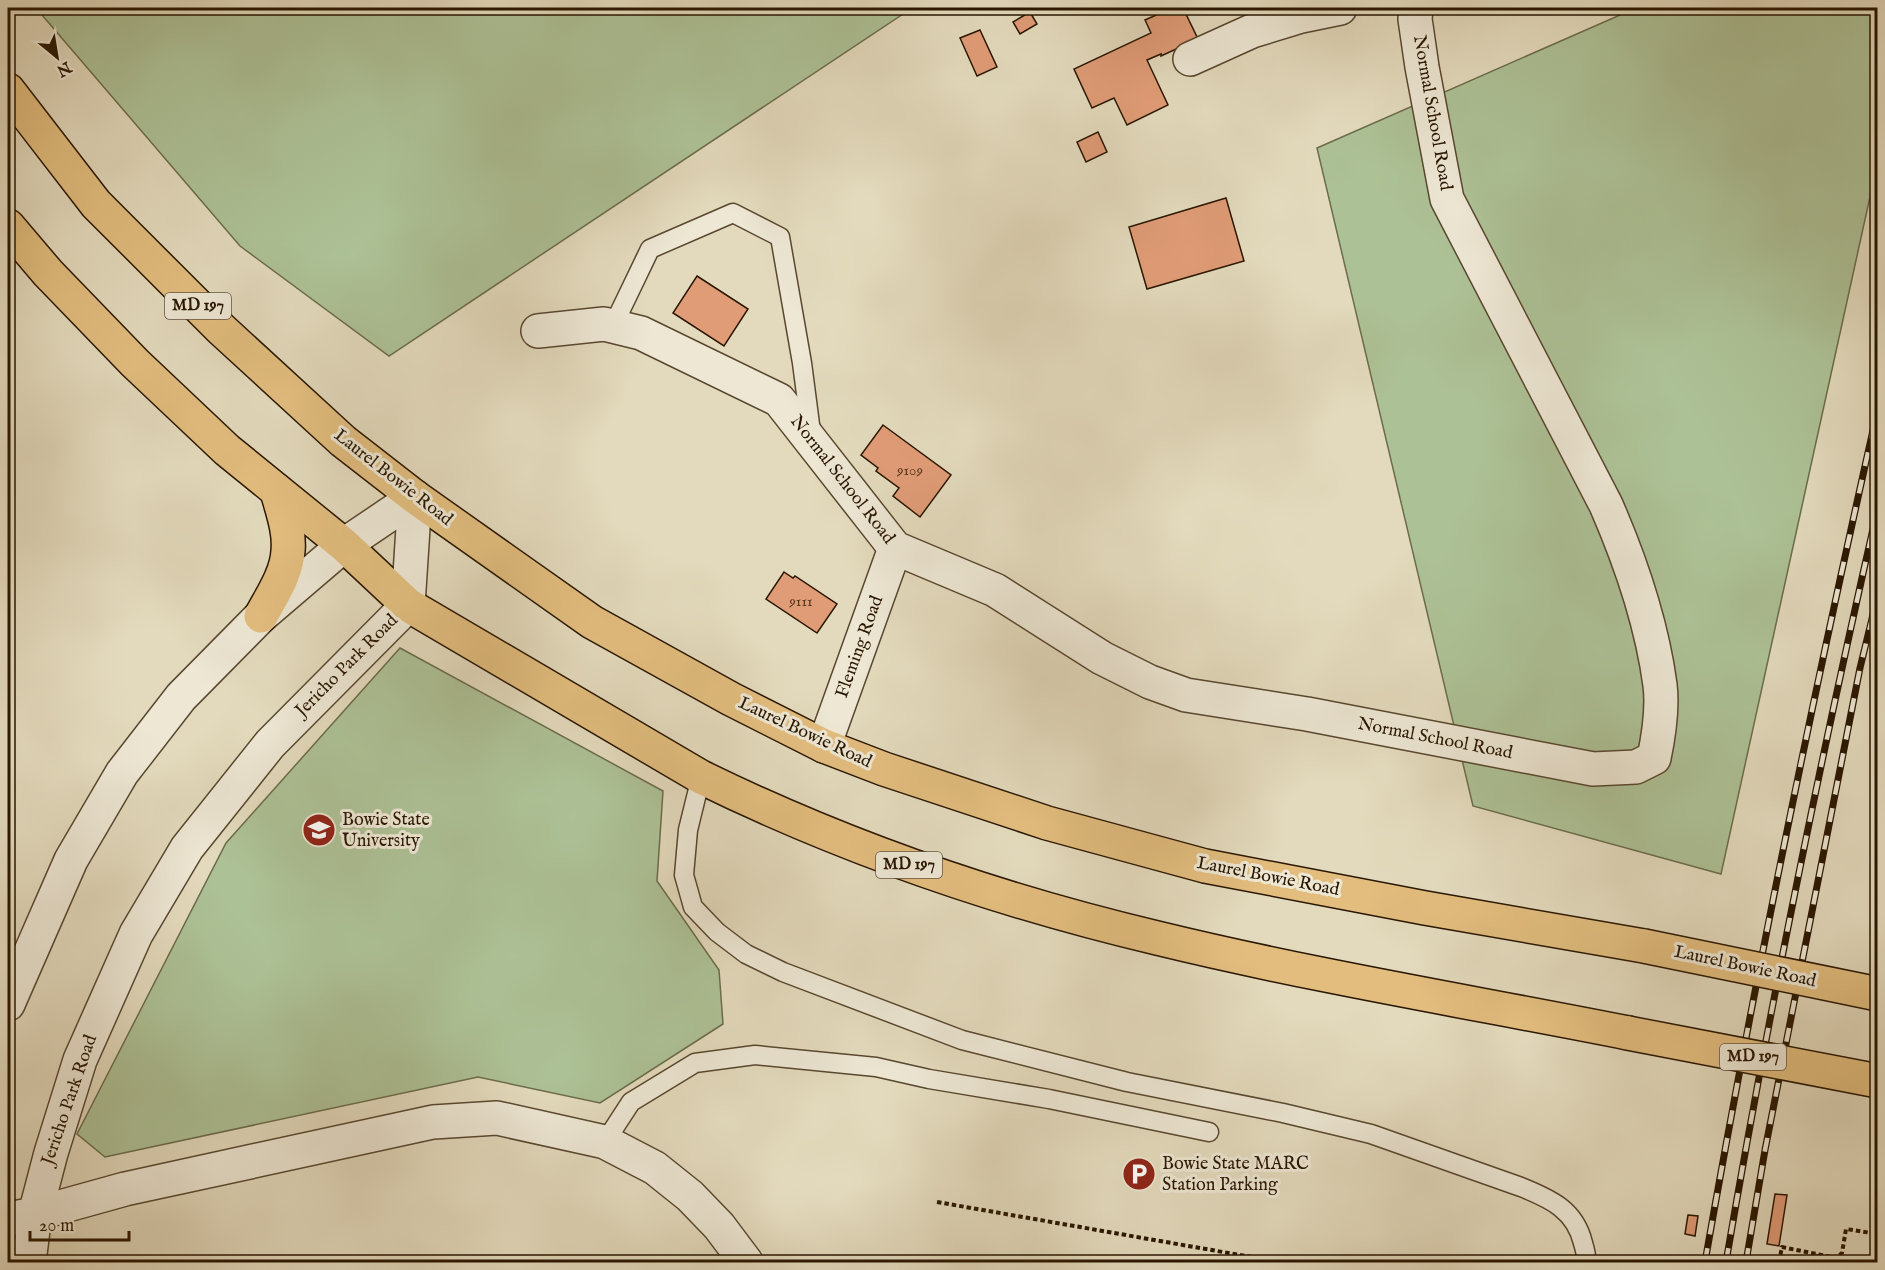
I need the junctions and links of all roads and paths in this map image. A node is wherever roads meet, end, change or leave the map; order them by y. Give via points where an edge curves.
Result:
1 (1340, 8) edge
2 (1416, 8) edge
3 (1190, 60) dead end
4 (8, 90) edge
5 (8, 226) edge
6 (612, 326) junction
7 (538, 331) dead end
8 (812, 440) junction
9 (277, 491) junction
10 (415, 497) junction
11 (344, 545) junction
12 (895, 548) junction
13 (408, 605) junction
14 (261, 616) junction
15 (824, 746) junction
16 (701, 777) junction
17 (1878, 994) edge
18 (8, 1004) edge
19 (1878, 1082) edge
20 (1209, 1132) dead end
21 (605, 1143) junction
22 (937, 1202) dead end
23 (21, 1217) edge
24 (1878, 1234) edge
25 (1817, 1254) junction
26 (29, 1263) edge
27 (746, 1263) edge
28 (1280, 1263) edge
29 (1586, 1263) edge
30 (1779, 1263) edge
31 (1815, 1263) edge

1 - 3 street via 1252,31
2 - 12 street, Normal School Road via 1422,67 1447,199 1620,538 1647,626 1660,686 1660,727 1654,758 1636,767 1593,769 1186,695 1102,658 995,590
4 - 10 main road, Laurel Bowie Road / MD 197 via 96,204 221,329 343,441
5 - 9 main road, MD 197 via 135,363 227,450
6 - 7 street, Normal School Road via 594,324
6 - 8 street, Normal School Road via 641,333 778,400
6 - 8 lane via 650,249 733,213 780,237
8 - 12 street, Normal School Road
9 - 11 main road, MD 197
9 - 14 main road via 287,529 288,553 278,584
10 - 11 street
10 - 13 street, Jericho Park Road
10 - 15 main road, Laurel Bowie Road / MD 197 via 592,622
11 - 13 main road, MD 197
11 - 14 street
12 - 15 street, Fleming Road
13 - 16 main road, MD 197
13 - 23 street, Jericho Park Road via 270,744 187,848 136,934 80,1060 51,1154
14 - 18 street via 182,697 122,773 71,860
15 - 17 main road, Laurel Bowie Road / MD 197, bridge via 1047,824 1205,866 1644,946
16 - 19 main road, MD 197, bridge via 752,802 906,864 1157,939
16 - 29 lane via 688,830 684,875 693,907 747,954 783,972 962,1040 1127,1082 1371,1134 1521,1187 1563,1209 1580,1228
20 - 21 lane via 876,1067 755,1055 695,1063 631,1102
21 - 23 street via 497,1118 433,1122 125,1189
21 - 27 street via 655,1168 690,1196 719,1226
22 - 28 path
23 - 26 street, Jericho Park Road
24 - 25 path via 1846,1229 1842,1253 1836,1258
25 - 30 path via 1782,1247
25 - 31 path

